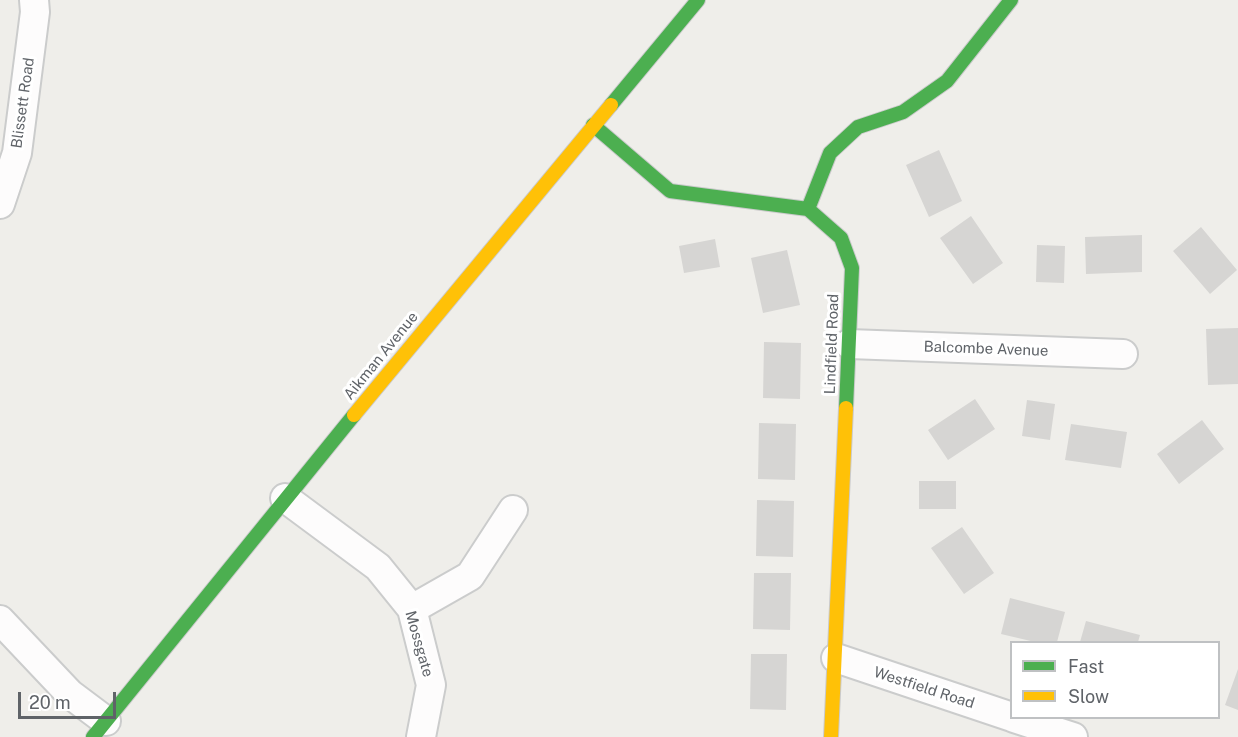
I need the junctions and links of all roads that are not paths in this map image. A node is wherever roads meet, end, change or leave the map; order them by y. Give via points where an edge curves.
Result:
1 (34, 0) edge
2 (698, 0) edge
3 (1011, 0) edge
4 (593, 124) junction
5 (0, 204) edge
6 (808, 209) junction
7 (849, 344) junction
8 (1123, 354) dead end
9 (285, 498) junction
10 (513, 510) dead end
11 (412, 609) junction
12 (0, 620) edge
13 (836, 658) junction
14 (1010, 716) edge
15 (1019, 719) edge
16 (100, 729) edge
17 (421, 737) edge
18 (831, 737) edge
19 (1074, 737) edge

1 - 5 street, Blissett Road via 17,153
2 - 4 street, Aikman Avenue
3 - 6 street via 947,81 903,112 858,127 830,153
4 - 6 street via 670,191
4 - 9 street, Aikman Avenue
6 - 7 street, Lindfield Road via 842,238 852,268
7 - 8 street, Balcombe Avenue
7 - 13 street, Lindfield Road
9 - 11 street, Mossgate via 378,567
9 - 16 street, Aikman Avenue
10 - 11 street via 470,576
11 - 17 street, Mossgate via 431,685
12 - 16 street
13 - 14 street, Westfield Road
13 - 18 street, Lindfield Road
15 - 19 street, Westfield Road

